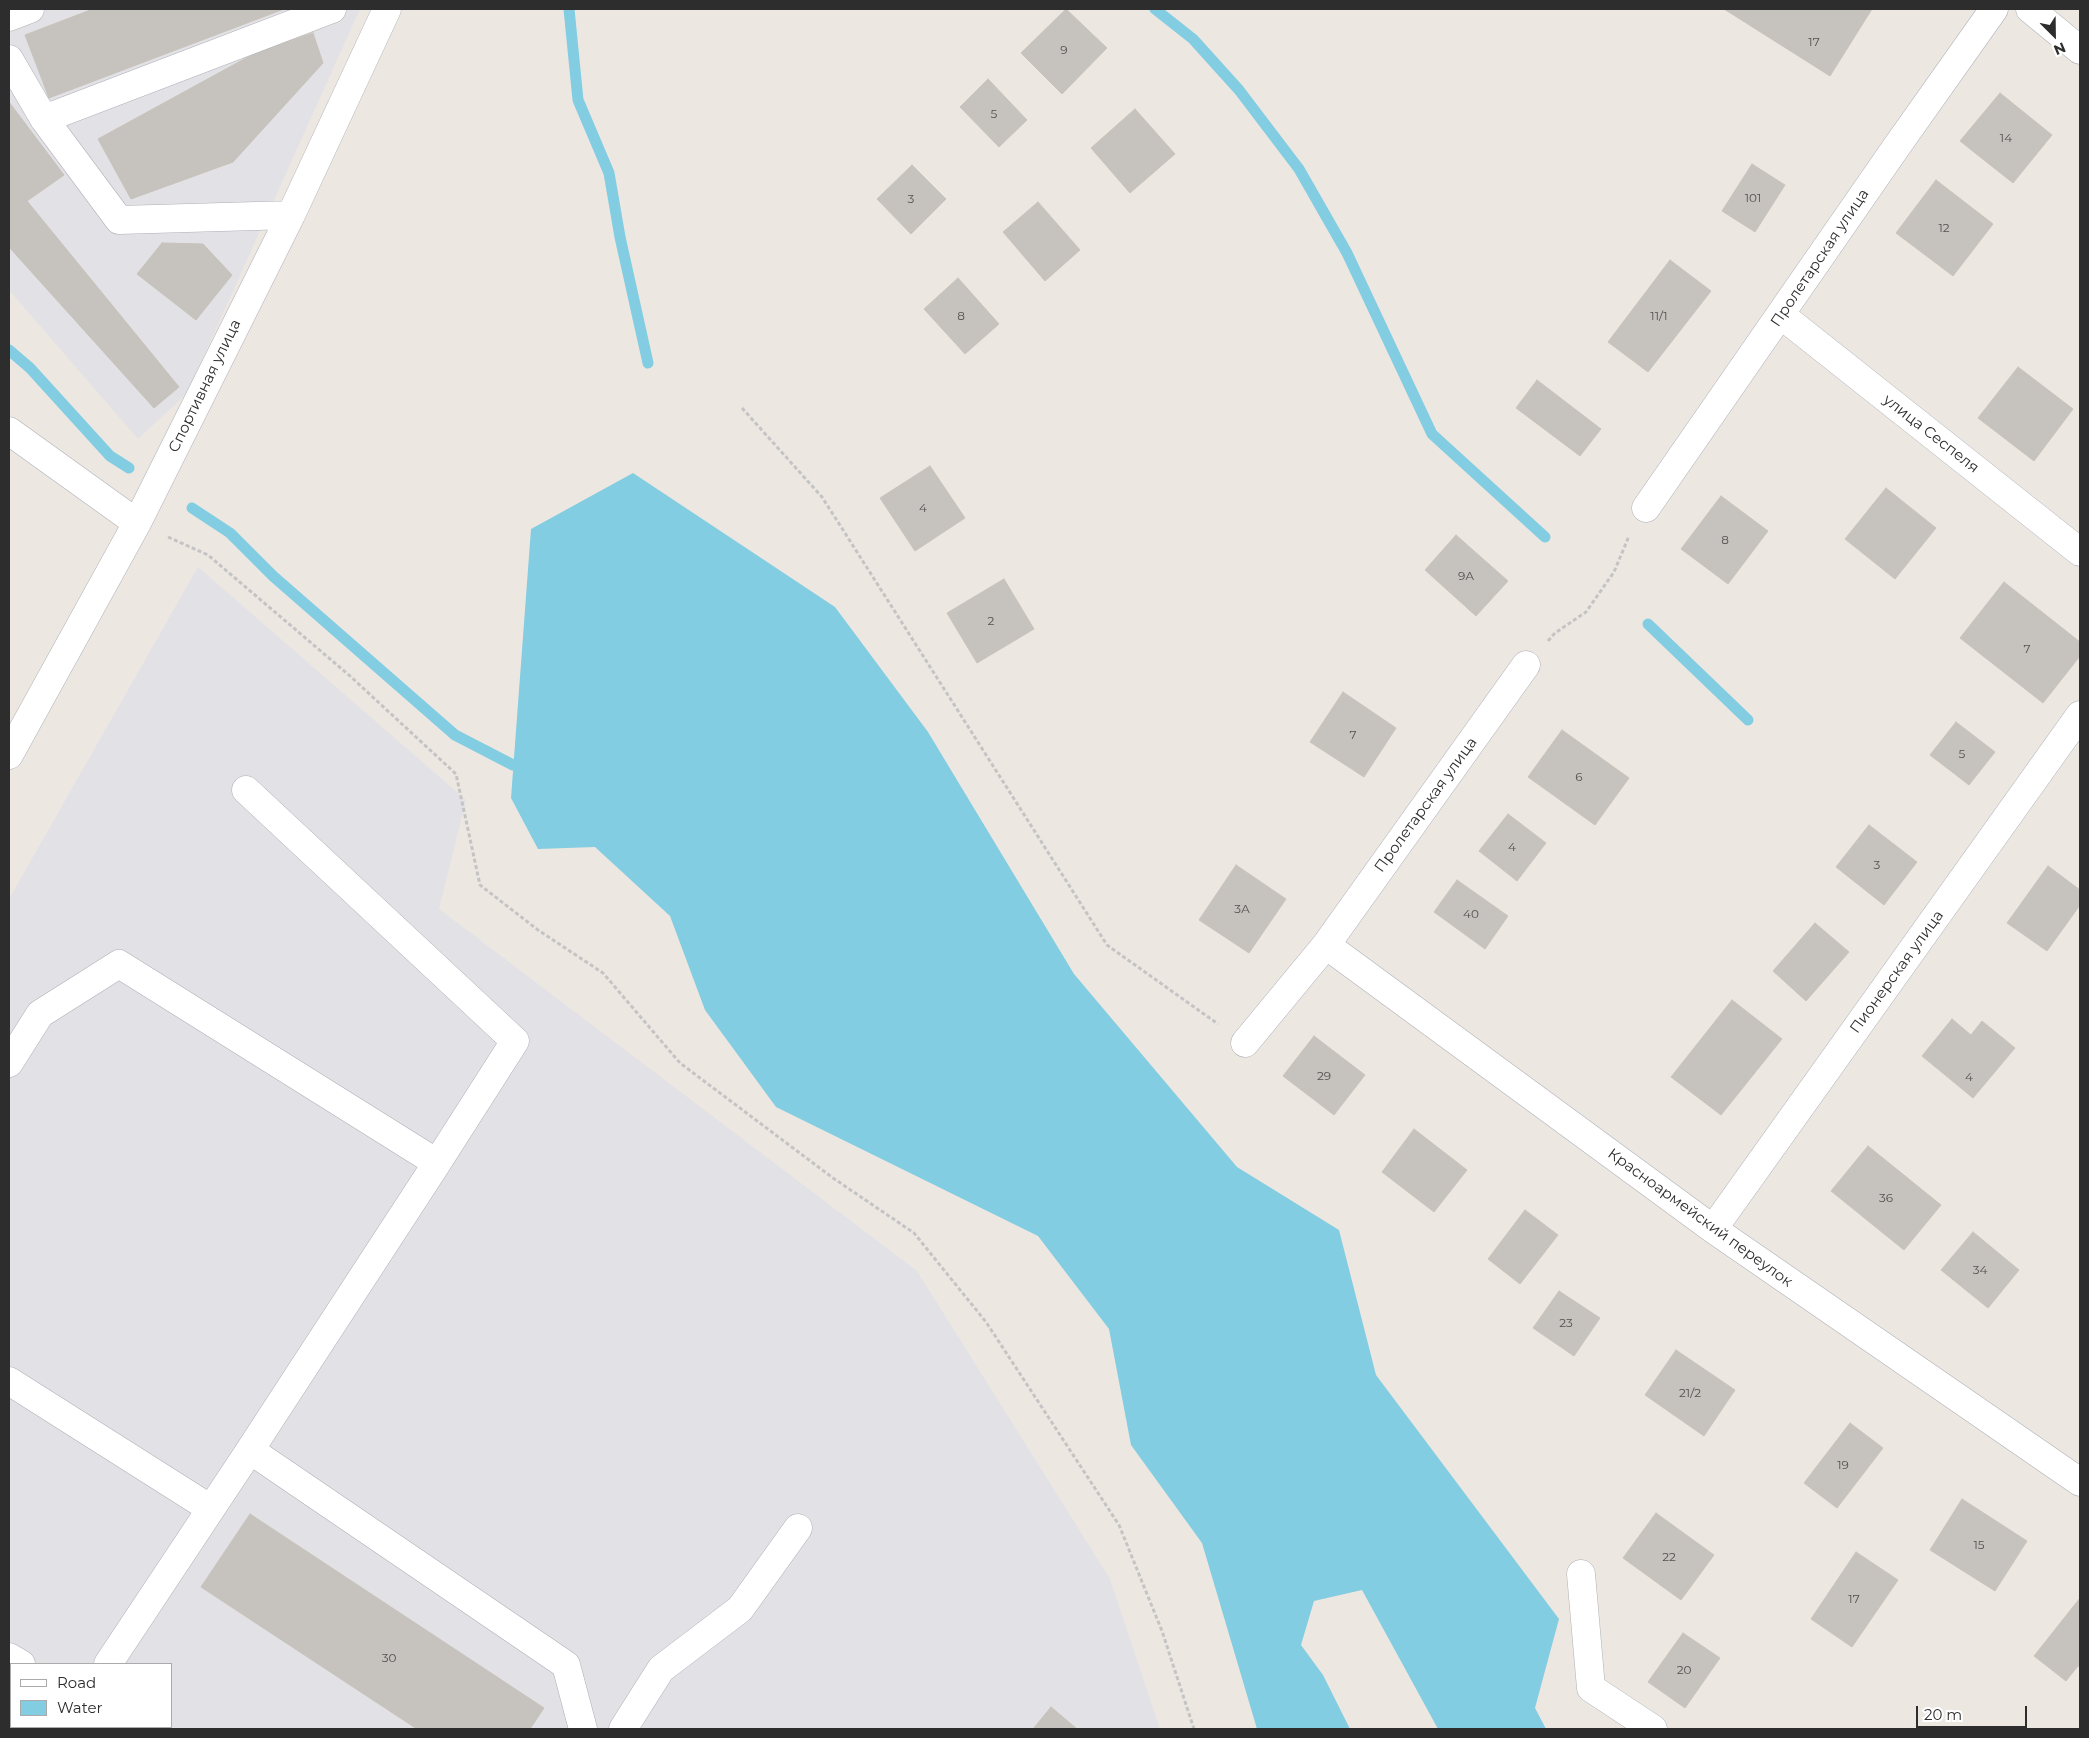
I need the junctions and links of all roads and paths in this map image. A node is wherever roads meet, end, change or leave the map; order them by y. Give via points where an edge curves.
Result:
1 (30, 9) edge
2 (332, 9) edge
3 (387, 9) edge
4 (1994, 9) edge
5 (2030, 9) edge
6 (9, 17) edge
7 (2080, 50) edge
8 (9, 59) edge
9 (44, 119) junction
10 (291, 214) junction
11 (1781, 315) junction
12 (742, 408) dead end
13 (9, 431) edge
14 (1646, 508) joint
15 (137, 522) junction
16 (2080, 552) edge
17 (1526, 665) joint
18 (2080, 715) edge
19 (9, 755) edge
20 (246, 790) dead end
21 (1326, 945) junction
22 (1245, 1043) joint
23 (9, 1063) edge
24 (437, 1163) junction
25 (1713, 1229) junction
26 (9, 1381) edge
27 (250, 1450) junction
28 (2080, 1482) edge
29 (211, 1509) junction
30 (798, 1528) dead end
31 (1581, 1574) dead end
32 (109, 1663) edge
33 (582, 1729) edge
34 (623, 1729) edge
35 (1194, 1729) edge
36 (1653, 1729) edge

1 - 6 street
2 - 9 street
3 - 10 street, Спортивная улица
4 - 11 street, Пролетарская улица
5 - 7 street
8 - 9 street
9 - 10 street via 119,220
10 - 15 street, Спортивная улица
11 - 14 street, Пролетарская улица
11 - 16 street, улица Сеспеля
12 - 22 path via 822,497 1107,945
13 - 15 street
14 - 17 path via 1624,545 1614,572 1586,612 1555,633
15 - 19 street, Спортивная улица
15 - 35 path via 208,555 350,676 456,774 480,885 538,930 603,973 680,1063 833,1178 914,1233 986,1322 1119,1525 1162,1631
17 - 21 street, Пролетарская улица
18 - 25 street, Пионерская улица
20 - 24 street via 516,1041
21 - 22 street, Пролетарская улица
21 - 25 street, Красноармейский переулок
23 - 24 street via 40,1014 119,964
24 - 27 street
25 - 28 street, Красноармейский переулок
26 - 29 street
27 - 29 street
27 - 33 street via 566,1665
29 - 32 street
30 - 34 street via 740,1609 661,1669
31 - 36 street via 1591,1688

